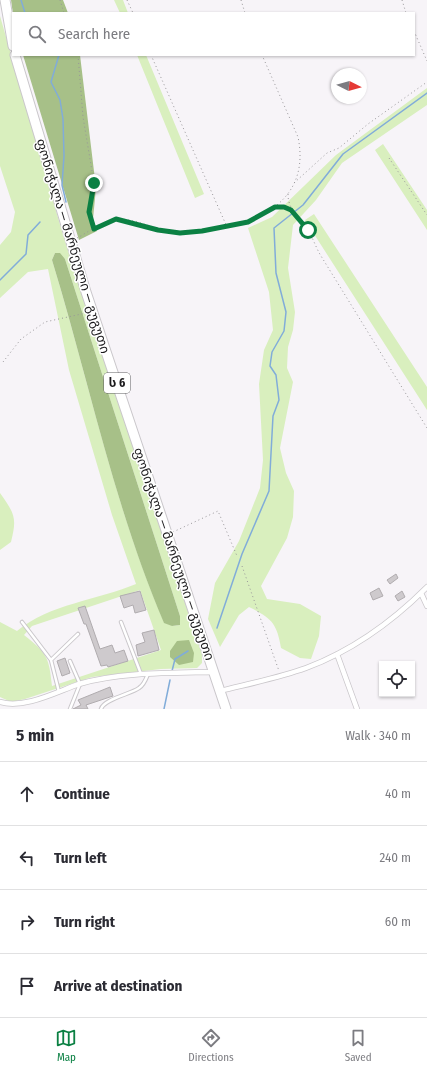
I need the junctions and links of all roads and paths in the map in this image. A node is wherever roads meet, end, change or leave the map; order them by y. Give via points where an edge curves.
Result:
1 (5, 0) edge
2 (60, 0) edge
3 (127, 0) edge
4 (241, 0) edge
5 (402, 0) edge
6 (64, 12) edge
7 (132, 12) edge
8 (245, 12) edge
9 (406, 12) edge
10 (415, 33) edge
11 (12, 40) edge
12 (15, 56) edge
13 (78, 56) edge
14 (151, 56) edge
15 (262, 56) edge
16 (427, 61) edge
17 (427, 82) edge
18 (389, 158) dead end
19 (294, 183) junction
20 (288, 193) junction
21 (275, 207) junction
22 (291, 210) junction
23 (427, 215) edge
24 (228, 227) junction
25 (94, 229) junction
26 (71, 240) junction
27 (92, 311) junction
28 (3, 362) dead end
29 (427, 428) edge
30 (167, 534) junction
31 (237, 556) dead end
32 (242, 566) dead end
33 (427, 587) edge
34 (421, 593) junction
35 (427, 606) edge
36 (22, 622) dead end
37 (121, 622) dead end
38 (78, 634) dead end
39 (337, 654) junction
40 (51, 660) junction
41 (70, 661) dead end
42 (214, 672) junction
43 (148, 674) junction
44 (141, 675) junction
45 (280, 675) junction
46 (80, 684) junction
47 (220, 691) junction
48 (59, 692) junction
49 (0, 702) edge
50 (70, 709) edge
51 (101, 709) edge
52 (226, 709) edge
53 (357, 709) edge

1 - 11 highway
2 - 6 path
3 - 7 path
4 - 8 path
5 - 9 path
10 - 16 path
12 - 26 highway, ფონიჭალა — მარნეული — გუგუთი / ს 6
13 - 25 path via 83,117 94,183 89,212
14 - 24 path
15 - 19 path via 298,137 301,151
17 - 19 path via 368,124 340,148 327,153
18 - 23 path
19 - 20 path
20 - 21 path
20 - 22 path
21 - 22 path
21 - 24 path via 248,222
22 - 29 path via 308,230 321,256
24 - 25 path via 180,233 116,219
25 - 26 path
26 - 27 highway, ფონიჭალა — მარნეული — გუგუთი / ს 6
27 - 28 path via 45,322 21,339
27 - 30 highway, ფონიჭალა — მარნეული — გუგუთი / ს 6
30 - 31 path via 218,511
30 - 42 highway, ფონიჭალა — მარნეული — გუგუთი / ს 6
32 - 45 path
33 - 34 street
34 - 35 street
34 - 39 street via 353,646
36 - 40 lane
37 - 44 lane
38 - 40 lane
39 - 45 street via 305,668
39 - 53 street
40 - 48 lane
41 - 46 lane
42 - 43 street
42 - 47 highway, ფონიჭალა — მარნეული — გუგუთი / ს 6
43 - 44 street
43 - 51 lane via 139,688 105,703
44 - 46 street
45 - 47 street
46 - 48 street
46 - 50 lane
47 - 52 highway, ფონიჭალა — მარნეული — გუგუთი / ს 6
48 - 49 street via 17,704

